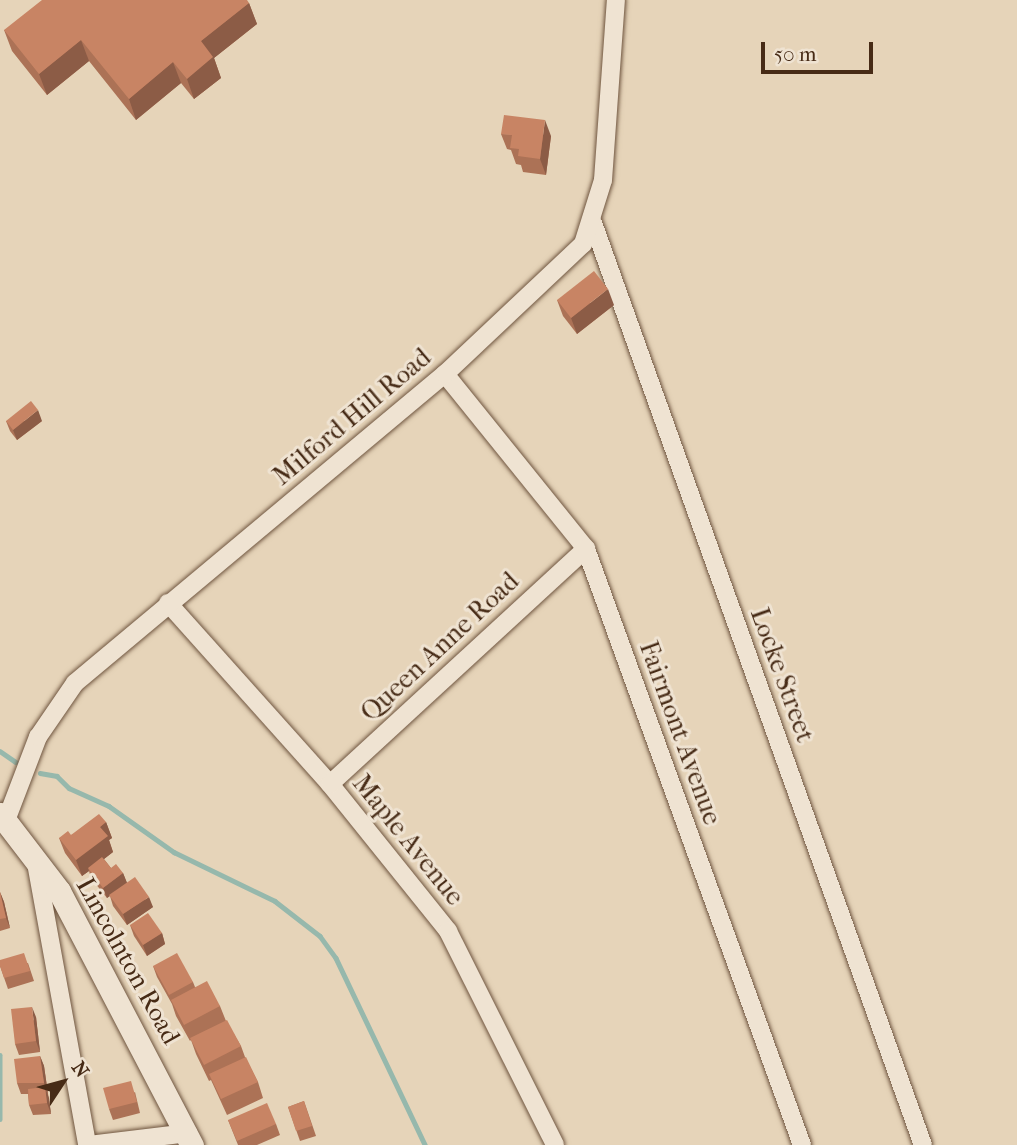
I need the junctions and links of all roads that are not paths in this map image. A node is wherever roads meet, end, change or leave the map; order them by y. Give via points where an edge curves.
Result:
1 (616, 0) edge
2 (593, 223) junction
3 (445, 374) junction
4 (586, 549) junction
5 (168, 603) junction
6 (330, 784) junction
7 (3, 816) edge
8 (34, 853) junction
9 (190, 1139) edge
10 (88, 1145) edge
11 (555, 1145) edge
12 (802, 1145) edge
13 (923, 1145) edge

1 - 2 street, Milford Hill Road via 603,180
2 - 3 street, Milford Hill Road via 569,260
2 - 13 street, Locke Street
3 - 4 street, Fairmont Avenue
3 - 5 street, Milford Hill Road
4 - 6 street, Queen Anne Road
4 - 12 street, Fairmont Avenue
5 - 6 street, Maple Avenue
5 - 7 street, Milford Hill Road via 75,683 38,737
6 - 11 street, Maple Avenue via 448,931
7 - 8 street, Lincolnton Road
8 - 9 street, Lincolnton Road via 59,891
8 - 10 street
9 - 10 street

